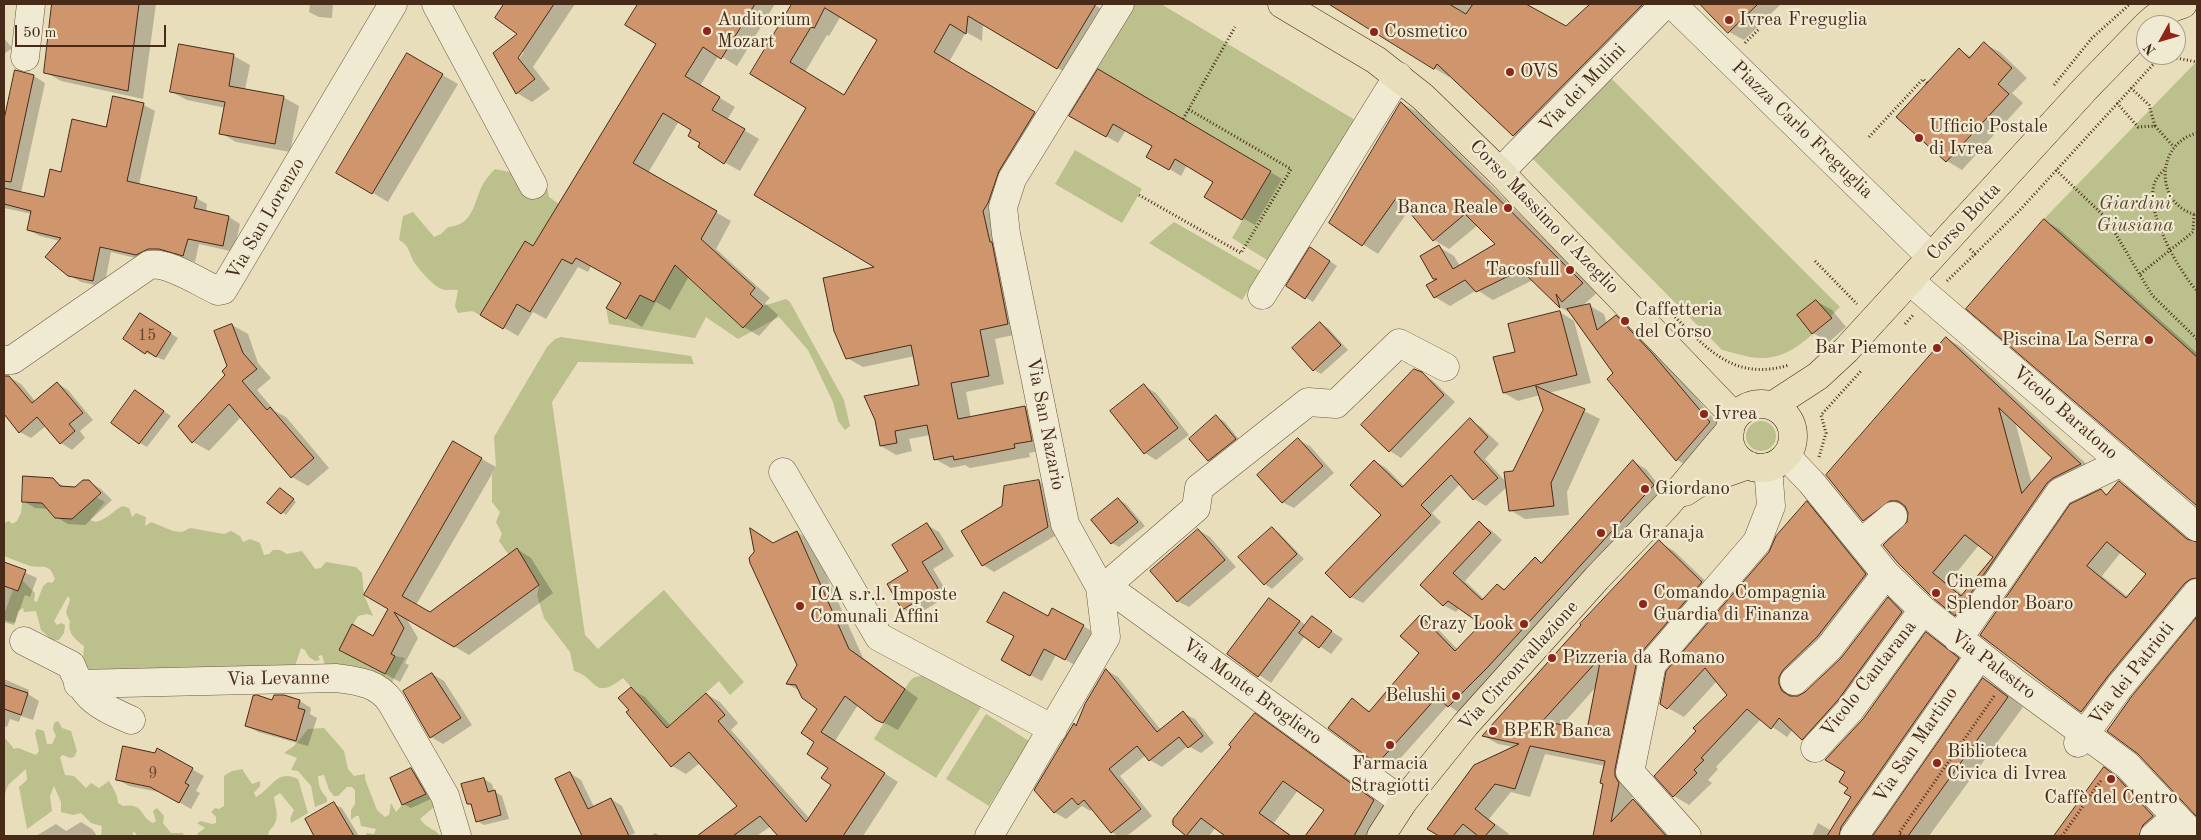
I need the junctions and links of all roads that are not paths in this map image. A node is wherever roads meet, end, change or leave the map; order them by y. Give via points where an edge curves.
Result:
1 (32, 4) edge
2 (393, 4) edge
3 (436, 4) edge
4 (1120, 4) edge
5 (1282, 4) edge
6 (1666, 4) edge
7 (1672, 4) edge
8 (2183, 4) edge
9 (2160, 15) edge
10 (2136, 37) edge
11 (25, 57) dead end
12 (1398, 76) junction
13 (1500, 172) junction
14 (532, 184) dead end
15 (1931, 257) junction
16 (1910, 280) junction
17 (1262, 295) dead end
18 (4, 360) edge
19 (1445, 367) dead end
20 (1748, 414) junction
21 (2122, 462) junction
22 (1767, 463) junction
23 (783, 472) dead end
24 (1667, 505) junction
25 (1893, 516) dead end
26 (2197, 527) edge
27 (1861, 543) junction
28 (1886, 574) junction
29 (1103, 586) junction
30 (2197, 593) edge
31 (1922, 610) junction
32 (1958, 639) junction
33 (24, 641) dead end
34 (1980, 655) junction
35 (1794, 681) dead end
36 (78, 684) junction
37 (130, 720) dead end
38 (1053, 728) junction
39 (2082, 738) junction
40 (1815, 748) dead end
41 (1403, 802) junction
42 (2176, 817) junction
43 (456, 836) edge
44 (989, 836) edge
45 (1381, 836) edge
46 (1687, 836) edge
47 (1854, 836) edge
48 (2154, 836) edge
49 (2194, 836) edge

1 - 11 street
2 - 18 street, Via San Lorenzo via 224,290 218,291 158,264 149,265 12,360
3 - 14 street
4 - 29 street, Via San Nazario via 1012,179 1003,207 1065,524
5 - 12 main road, Corso Massimo d'Azeglio
6 - 13 street, Via dei Mulini
7 - 15 street, Piazza Carlo Freguglia
8 - 9 main road, Corso Botta
10 - 15 main road, Corso Botta
12 - 13 main road, Corso Massimo d'Azeglio
12 - 17 street
13 - 20 main road, Corso Massimo d'Azeglio via 1686,362
15 - 16 main road, Corso Botta
16 - 20 main road, Corso Botta via 1818,376
16 - 21 street, Vicolo Baratono
19 - 29 street via 1399,344 1336,404 1308,402 1199,488 1196,508
20 - 22 main road via 1729,439 1733,450 1739,459
20 - 22 main road via 1784,414 1792,426 1792,442
20 - 24 main road, Corso Botta
21 - 26 street, Vicolo Baratono
21 - 32 street via 2060,492
22 - 24 main road via 1700,482
22 - 27 street, Via Palestro via 1811,482
22 - 46 street via 1771,506 1757,542 1652,664 1630,772
23 - 38 street via 879,637
24 - 41 main road, Via Circonvallazione via 1532,649
25 - 27 street
27 - 28 street, Via Palestro
28 - 31 street, Via Palestro
28 - 35 street via 1829,648
29 - 38 street, Via San Nazario via 1106,637
29 - 41 street, Via Monte Brogliero
30 - 39 street, Via dei Patrioti via 2120,686
31 - 32 street, Via Palestro
31 - 40 street, Vicolo Cantarana via 1850,710
32 - 34 street, Via Palestro
33 - 36 street via 71,665
34 - 39 street, Via Palestro
34 - 47 street, Via San Martino
36 - 37 street via 100,706
36 - 43 street, Via Levanne via 338,678 377,687 391,702 445,796
38 - 44 street, Via San Nazario
39 - 42 street, Via Palestro via 2127,765
41 - 45 main road, Via Circonvallazione
42 - 48 street
42 - 49 street, Via Palestro

